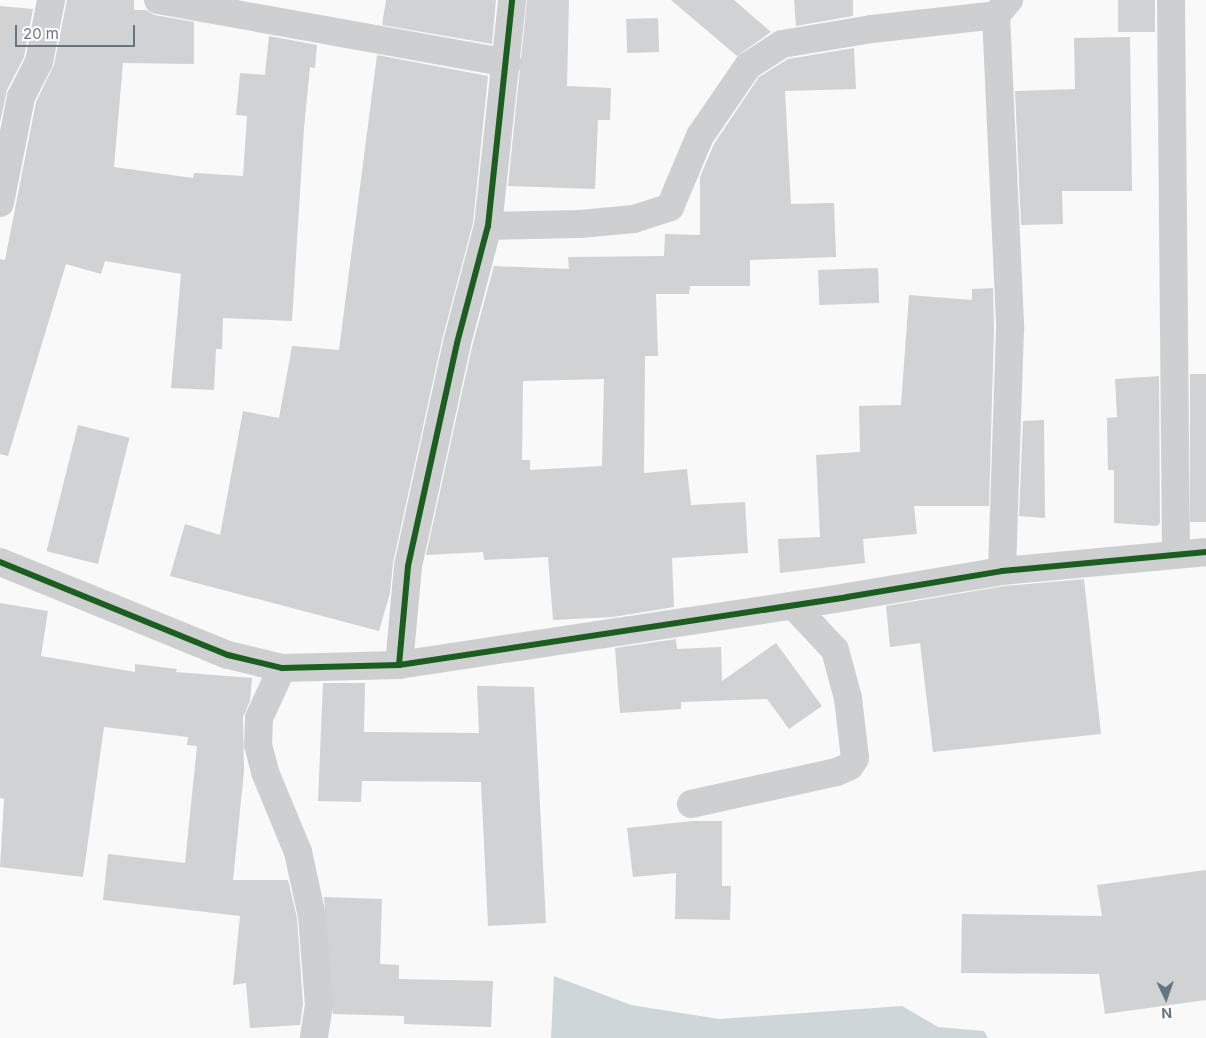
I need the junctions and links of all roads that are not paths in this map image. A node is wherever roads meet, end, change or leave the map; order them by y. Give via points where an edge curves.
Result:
1 (52, 0) edge
2 (158, 0) edge
3 (512, 0) edge
4 (1171, 0) edge
5 (1002, 8) edge
6 (258, 9) edge
7 (507, 63) junction
8 (0, 203) edge
9 (488, 226) junction
10 (1206, 552) edge
11 (1176, 553) junction
12 (0, 562) edge
13 (1002, 571) junction
14 (794, 606) junction
15 (399, 665) junction
16 (282, 668) junction
17 (691, 804) dead end
18 (314, 1038) edge

1 - 8 street via 39,62 21,97
2 - 6 street
3 - 7 street
4 - 11 street
5 - 9 street via 782,44 748,66 700,136 670,207 634,220
5 - 13 street via 1010,330
6 - 7 street
7 - 9 street
9 - 15 street via 408,566
10 - 11 street
11 - 13 street
12 - 16 street via 228,655
13 - 14 street
14 - 15 street
14 - 17 street via 835,650 848,698 855,758 850,766 837,772
15 - 16 street
16 - 18 street via 259,718 258,745 265,772 298,852 312,916 319,1006

